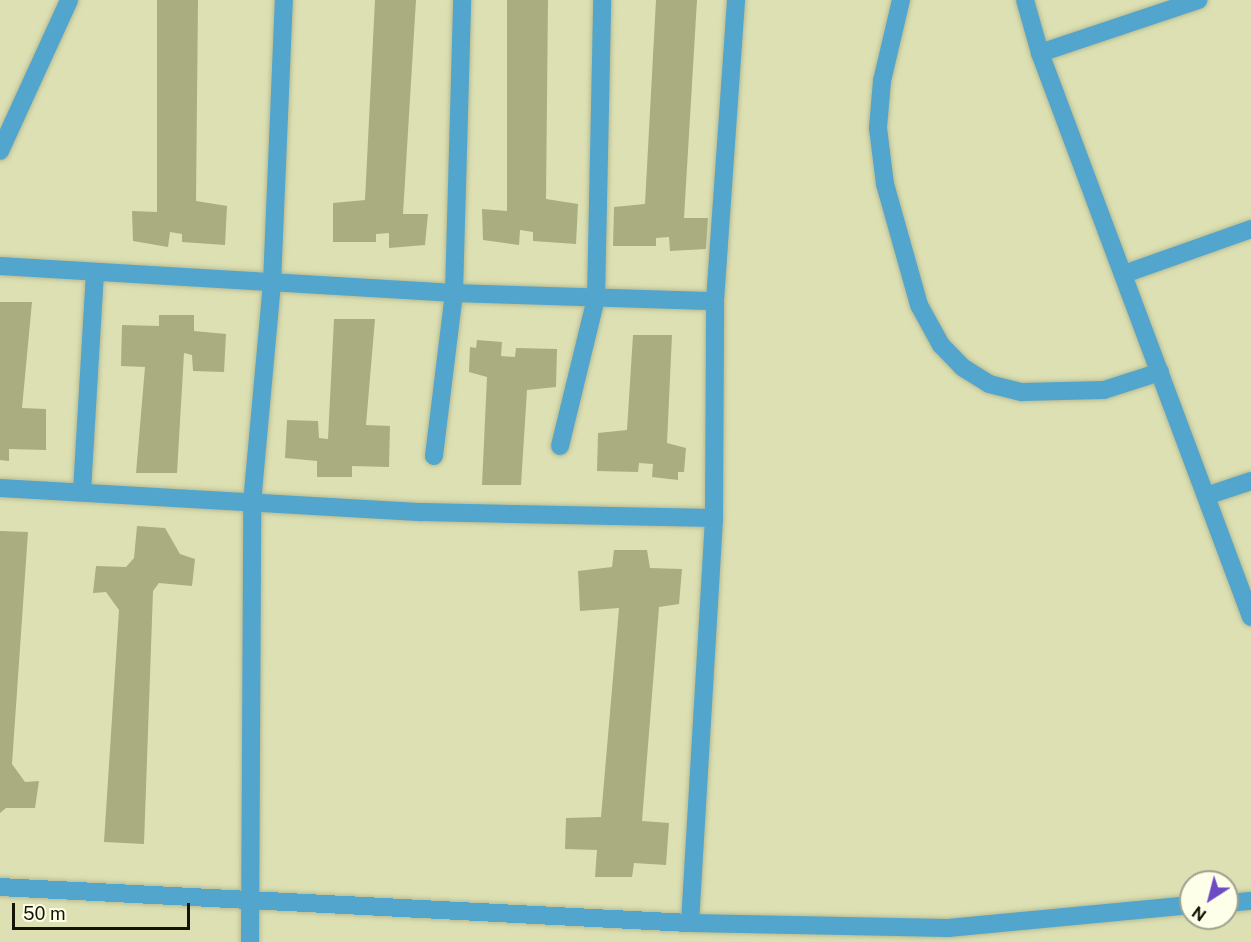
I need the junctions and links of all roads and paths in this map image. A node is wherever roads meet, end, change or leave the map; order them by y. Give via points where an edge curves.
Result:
1 (69, 0) edge
2 (284, 0) edge
3 (462, 0) edge
4 (602, 0) edge
5 (736, 0) edge
6 (901, 0) edge
7 (1025, 0) edge
8 (1198, 0) edge
9 (1040, 53) junction
10 (0, 151) edge
11 (1251, 229) edge
12 (0, 266) edge
13 (95, 273) junction
14 (1124, 274) junction
15 (272, 284) junction
16 (454, 294) junction
17 (596, 298) junction
18 (715, 301) junction
19 (1160, 372) junction
20 (560, 446) dead end
21 (434, 456) dead end
22 (1251, 481) edge
23 (0, 489) edge
24 (82, 491) junction
25 (1209, 495) junction
26 (252, 503) junction
27 (714, 518) junction
28 (1251, 617) edge
29 (0, 887) edge
30 (248, 903) junction
31 (1179, 906) edge
32 (690, 923) junction
33 (250, 942) edge

1 - 10 street
2 - 15 street
3 - 16 street
4 - 17 street
5 - 18 street
6 - 19 street via 882,81 878,128 885,184 919,305 941,345 962,367 989,384 1022,392 1104,390
7 - 9 street
8 - 9 street
9 - 14 street
11 - 14 street
12 - 13 street
13 - 15 street
13 - 24 street
14 - 19 street
15 - 16 street
15 - 26 street
16 - 17 street
16 - 21 street
17 - 18 street
17 - 20 street
18 - 27 street
19 - 25 street
22 - 25 street
23 - 24 street
24 - 26 street
25 - 28 street
26 - 27 street
26 - 30 street
27 - 32 street
29 - 30 street
30 - 32 street
30 - 33 street
31 - 32 street via 948,928

